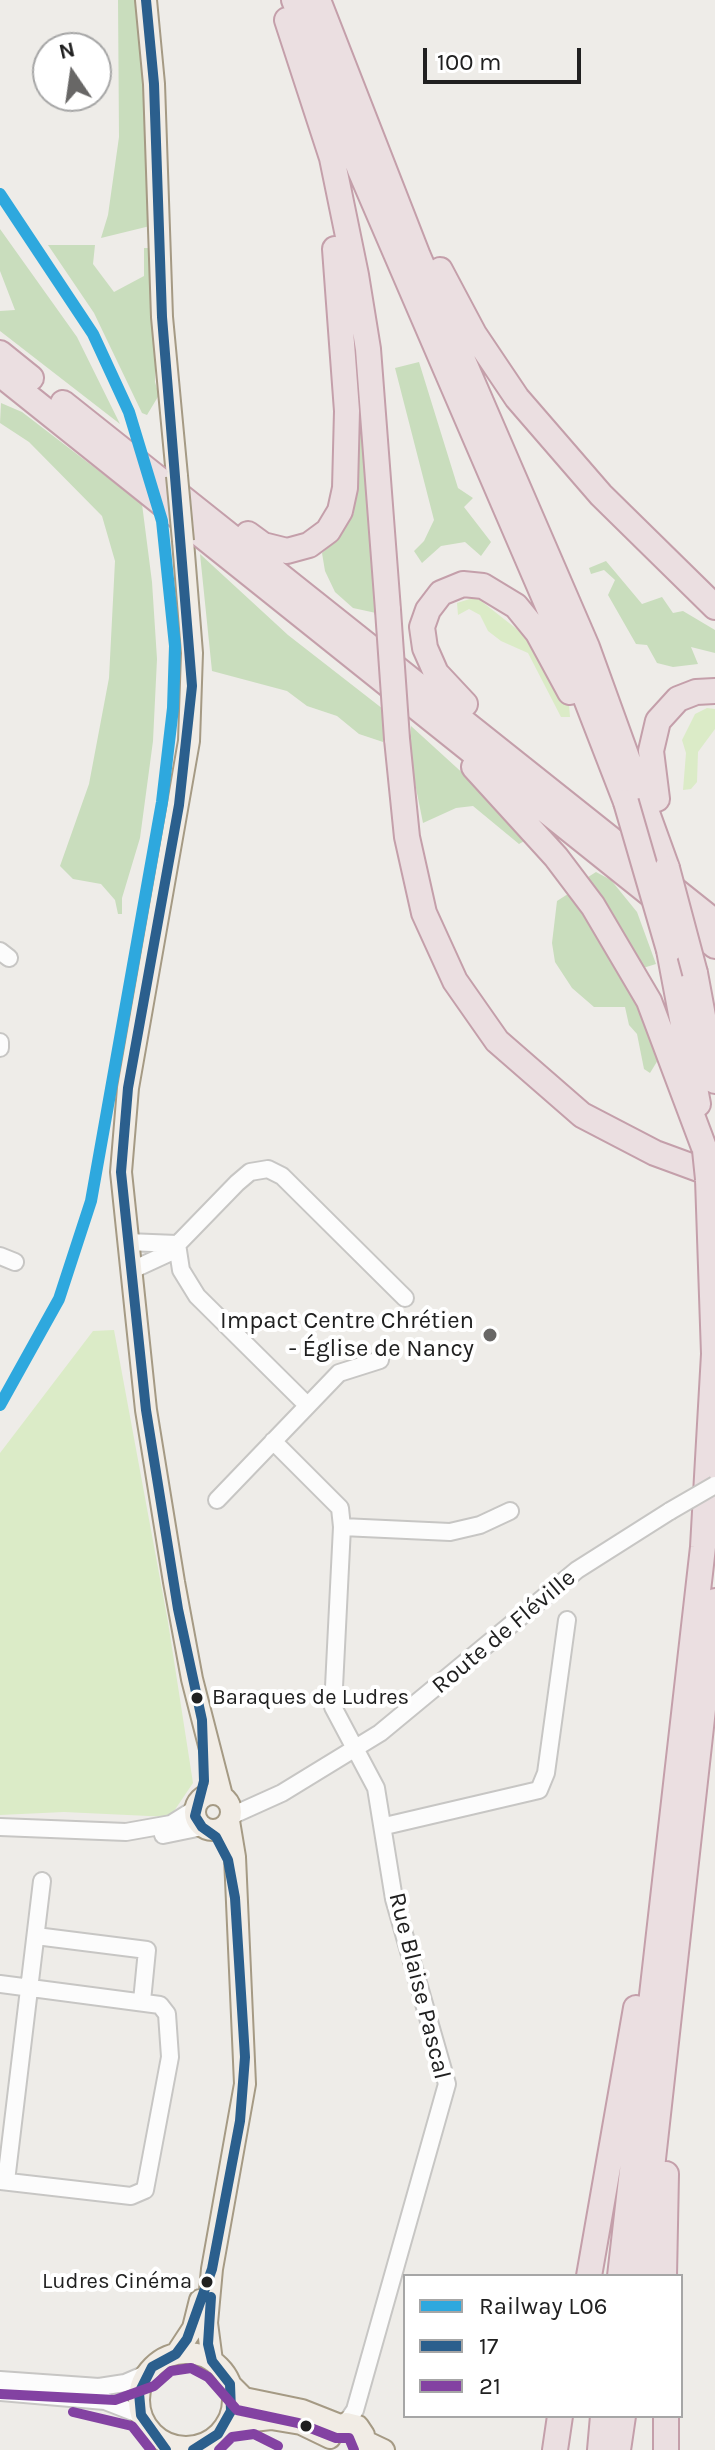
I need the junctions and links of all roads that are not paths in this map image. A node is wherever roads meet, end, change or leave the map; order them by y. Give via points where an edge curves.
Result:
1 (146, 0) edge
2 (281, 0) edge
3 (294, 0) edge
4 (318, 0) edge
5 (311, 101) junction
6 (383, 171) junction
7 (0, 353) edge
8 (0, 374) edge
9 (191, 503) junction
10 (715, 607) edge
11 (715, 691) edge
12 (424, 711) junction
13 (599, 727) junction
14 (549, 787) junction
15 (661, 832) junction
16 (713, 938) edge
17 (706, 1031) junction
18 (0, 1042) edge
19 (0, 1048) edge
20 (715, 1055) edge
21 (715, 1081) edge
22 (705, 1150) junction
23 (711, 1177) edge
24 (127, 1242) junction
25 (177, 1244) junction
26 (130, 1271) junction
27 (405, 1298) dead end
28 (380, 1360) dead end
29 (307, 1405) junction
30 (273, 1441) junction
31 (715, 1485) edge
32 (217, 1500) dead end
33 (510, 1511) dead end
34 (342, 1527) junction
35 (715, 1601) edge
36 (567, 1620) dead end
37 (356, 1748) junction
38 (215, 1812) junction
39 (385, 1826) junction
40 (0, 1827) edge
41 (42, 1881) dead end
42 (663, 1893) junction
43 (36, 1936) junction
44 (676, 1944) junction
45 (0, 1984) edge
46 (29, 1988) junction
47 (142, 2001) junction
48 (3, 2181) edge
49 (212, 2269) junction
50 (589, 2274) edge
51 (620, 2274) edge
52 (640, 2274) edge
53 (664, 2274) edge
54 (176, 2354) junction
55 (212, 2361) junction
56 (148, 2373) junction
57 (0, 2380) edge
58 (230, 2384) junction
59 (0, 2392) edge
60 (141, 2415) junction
61 (603, 2418) edge
62 (623, 2418) edge
63 (666, 2418) edge
64 (226, 2424) junction
65 (349, 2433) edge
66 (164, 2445) edge
67 (194, 2448) edge
68 (384, 2450) edge
69 (600, 2450) edge
70 (618, 2450) edge
71 (666, 2450) edge

1 - 24 main road, bridge via 162,317 192,653 191,715 179,805 128,1088 121,1172
2 - 5 highway
3 - 13 highway via 360,170
4 - 6 highway
5 - 9 highway via 340,279 347,411 340,511 328,531 309,545 287,551 263,545 217,512
5 - 23 highway, bridge via 332,158 365,334 397,739 407,837 424,913 455,981 497,1041 582,1115
6 - 10 highway via 474,334 517,398 601,495
6 - 15 highway
7 - 9 highway
8 - 12 highway
9 - 14 highway
11 - 15 highway via 678,699 662,713 654,730 652,774
12 - 16 highway
12 - 22 highway via 556,857 593,906 649,1001
13 - 14 highway via 576,705 530,621 502,594 463,584 434,601 422,627 436,673
13 - 22 highway, bridge via 669,950
14 - 16 highway
15 - 17 highway, bridge
17 - 20 highway
17 - 21 highway
18 - 19 street
22 - 23 highway, bridge
23 - 42 highway via 714,1287 703,1547
24 - 25 street
24 - 26 main road
25 - 26 street via 161,1258
25 - 27 street via 243,1177 268,1169 282,1176
25 - 29 street via 187,1281
26 - 38 main road via 178,1609 208,1730
28 - 29 street via 339,1373
29 - 30 street
30 - 32 street
30 - 34 street via 340,1508
31 - 37 street, Route de Fléville, bridge via 577,1570 407,1714
33 - 34 street via 450,1532
34 - 37 street, Rue Blaise Pascal via 331,1695
35 - 44 highway
36 - 39 street via 546,1773 539,1790
37 - 38 street, Route de Fléville via 282,1793
37 - 39 street, Rue Blaise Pascal via 376,1788
38 - 40 street, Route de Fléville via 126,1832
38 - 49 main road via 235,1898 245,2084
39 - 65 street, Rue Blaise Pascal via 394,1899 447,2084
41 - 43 street
42 - 50 highway via 648,1939
42 - 51 highway
43 - 46 street
43 - 47 street via 147,1950
44 - 52 highway
44 - 53 highway via 678,2007
45 - 46 street
46 - 47 street
46 - 48 street
47 - 48 street via 160,2005 167,2014 170,2057 145,2190 131,2196
49 - 54 main road via 193,2328
49 - 55 main road via 207,2323
54 - 55 main road
54 - 56 main road
55 - 58 main road
56 - 57 street via 99,2387
56 - 60 main road via 139,2393
58 - 64 main road via 233,2398
58 - 65 main road via 244,2398 302,2410
59 - 60 street via 105,2401
60 - 66 main road
61 - 69 highway
62 - 70 highway
63 - 71 highway
64 - 65 main road via 271,2419
64 - 67 main road
65 - 68 main road
66 - 67 main road

